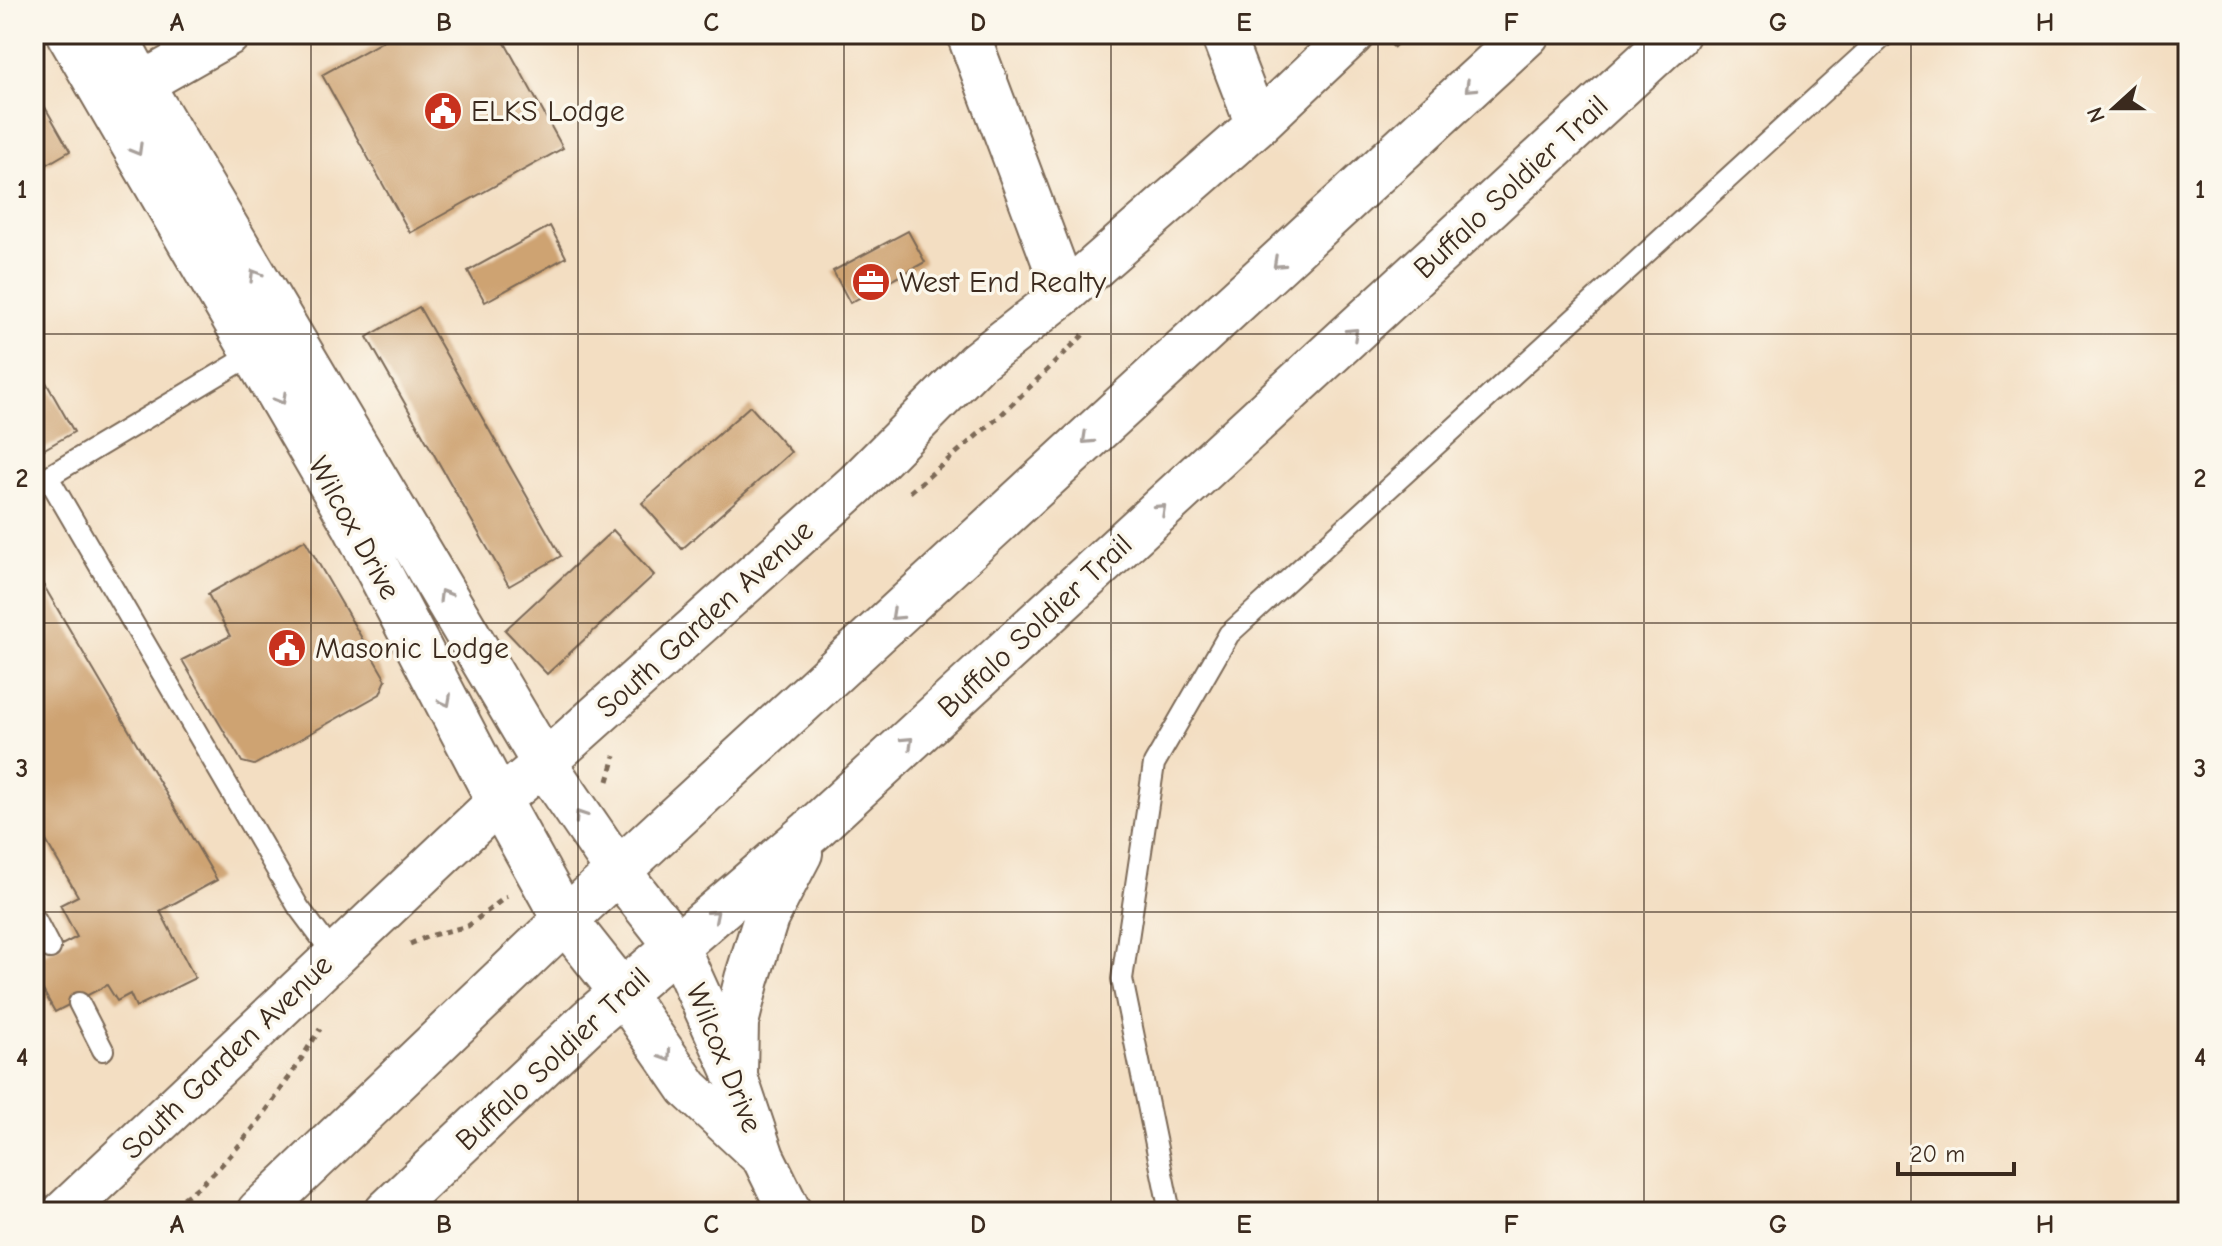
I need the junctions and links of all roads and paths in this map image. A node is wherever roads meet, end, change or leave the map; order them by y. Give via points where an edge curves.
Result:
1 (69, 34) edge
2 (114, 34) edge
3 (229, 34) edge
4 (968, 34) edge
5 (1222, 34) edge
6 (1405, 34) edge
7 (1527, 34) edge
8 (1677, 34) edge
9 (1886, 34) edge
10 (1368, 44) edge
11 (125, 93) junction
12 (1257, 125) junction
13 (1065, 293) junction
14 (1089, 329) dead end
15 (272, 343) junction
16 (41, 481) edge
17 (904, 497) dead end
18 (620, 746) dead end
19 (544, 763) junction
20 (499, 801) junction
21 (588, 828) junction
22 (810, 832) junction
23 (618, 871) junction
24 (539, 872) junction
25 (565, 920) junction
26 (34, 922) edge
27 (677, 946) junction
28 (50, 948) dead end
29 (401, 948) dead end
30 (334, 955) junction
31 (622, 992) junction
32 (79, 1003) dead end
33 (322, 1027) dead end
34 (103, 1050) dead end
35 (735, 1074) junction
36 (763, 1157) junction
37 (64, 1212) edge
38 (164, 1212) edge
39 (259, 1212) edge
40 (387, 1212) edge
41 (790, 1212) edge
42 (1170, 1212) edge

1 - 11 main road, Wilcox Drive
2 - 11 main road, Wilcox Drive
3 - 11 street
4 - 13 street
5 - 12 street
6 - 10 path
7 -> 23 main road
22 -> 8 main road, Buffalo Soldier Trail
9 - 42 lane via 1229,634 1154,764 1122,979
10 - 12 street, South Garden Avenue
11 - 15 main road, Wilcox Drive
12 - 13 street, South Garden Avenue
13 - 19 street, South Garden Avenue via 977,362 856,484
14 - 17 path via 1000,416
15 - 16 lane
19 -> 15 main road, Wilcox Drive
15 -> 20 main road, Wilcox Drive via 355,526
16 - 30 lane via 299,908
18 - 21 path via 601,809
19 - 20 street, South Garden Avenue
21 -> 19 main road, Wilcox Drive
20 - 24 main road, Wilcox Drive
20 - 30 street, South Garden Avenue
21 - 23 main road, Wilcox Drive
27 -> 22 main road, Buffalo Soldier Trail
22 - 35 main road via 761,934 736,1023
23 - 25 main road
23 - 27 main road, Wilcox Drive
24 - 25 main road, Wilcox Drive
24 - 29 path via 468,926
25 - 31 main road, Wilcox Drive
25 - 39 main road
26 - 28 lane
27 - 31 main road, Buffalo Soldier Trail
27 - 35 street, Wilcox Drive
30 - 37 street, South Garden Avenue
31 -> 36 street, Wilcox Drive via 688,1088
31 - 40 main road, Buffalo Soldier Trail
32 - 34 lane
33 - 38 path via 250,1132 204,1181
35 - 36 street, Wilcox Drive
36 - 41 street

